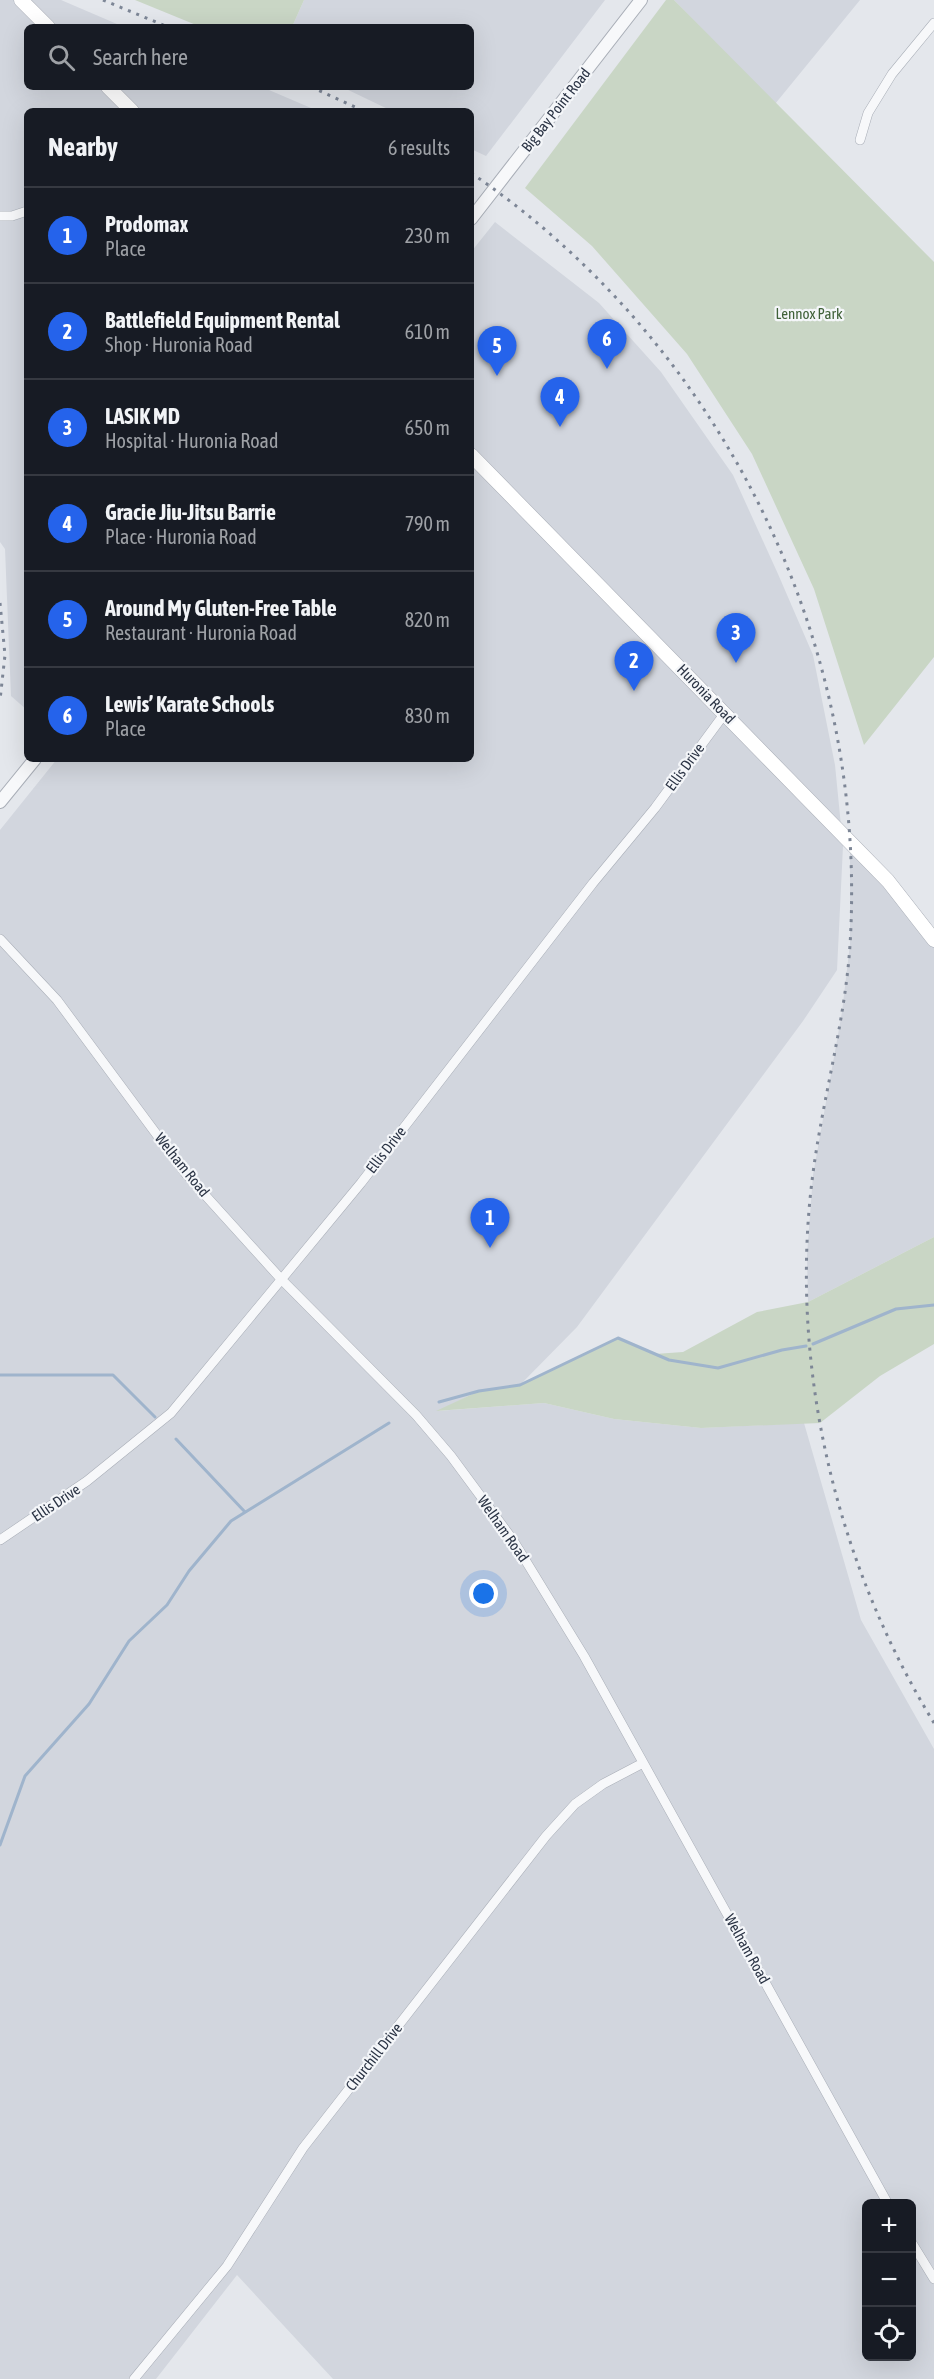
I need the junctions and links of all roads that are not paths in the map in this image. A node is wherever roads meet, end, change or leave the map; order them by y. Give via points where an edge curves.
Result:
1 (21, 0) edge
2 (641, 0) edge
3 (934, 23) edge
4 (45, 24) edge
5 (111, 90) edge
6 (129, 108) edge
7 (860, 140) dead end
8 (24, 212) edge
9 (474, 215) edge
10 (0, 216) edge
11 (474, 458) edge
12 (725, 713) junction
13 (32, 762) edge
14 (0, 802) edge
15 (0, 939) edge
16 (934, 940) edge
17 (281, 1279) junction
18 (0, 1540) edge
19 (643, 1763) junction
20 (885, 2199) edge
21 (916, 2249) edge
22 (934, 2279) edge
23 (134, 2379) edge

1 - 4 main road
2 - 9 street, Big Bay Point Road
3 - 7 street via 892,74 868,113
5 - 6 main road
8 - 10 street
11 - 12 main road, Huronia Road
12 - 16 main road, Huronia Road via 888,881
12 - 17 street, Ellis Drive via 361,1183
13 - 14 street
15 - 17 street, Welham Road via 57,1000 186,1174
17 - 18 street, Ellis Drive via 171,1413 87,1481
17 - 19 street, Welham Road via 416,1415 451,1456 513,1540
19 - 20 street, Welham Road
19 - 23 street, Churchill Drive via 575,1804 546,1836 303,2148 226,2265
21 - 22 street

